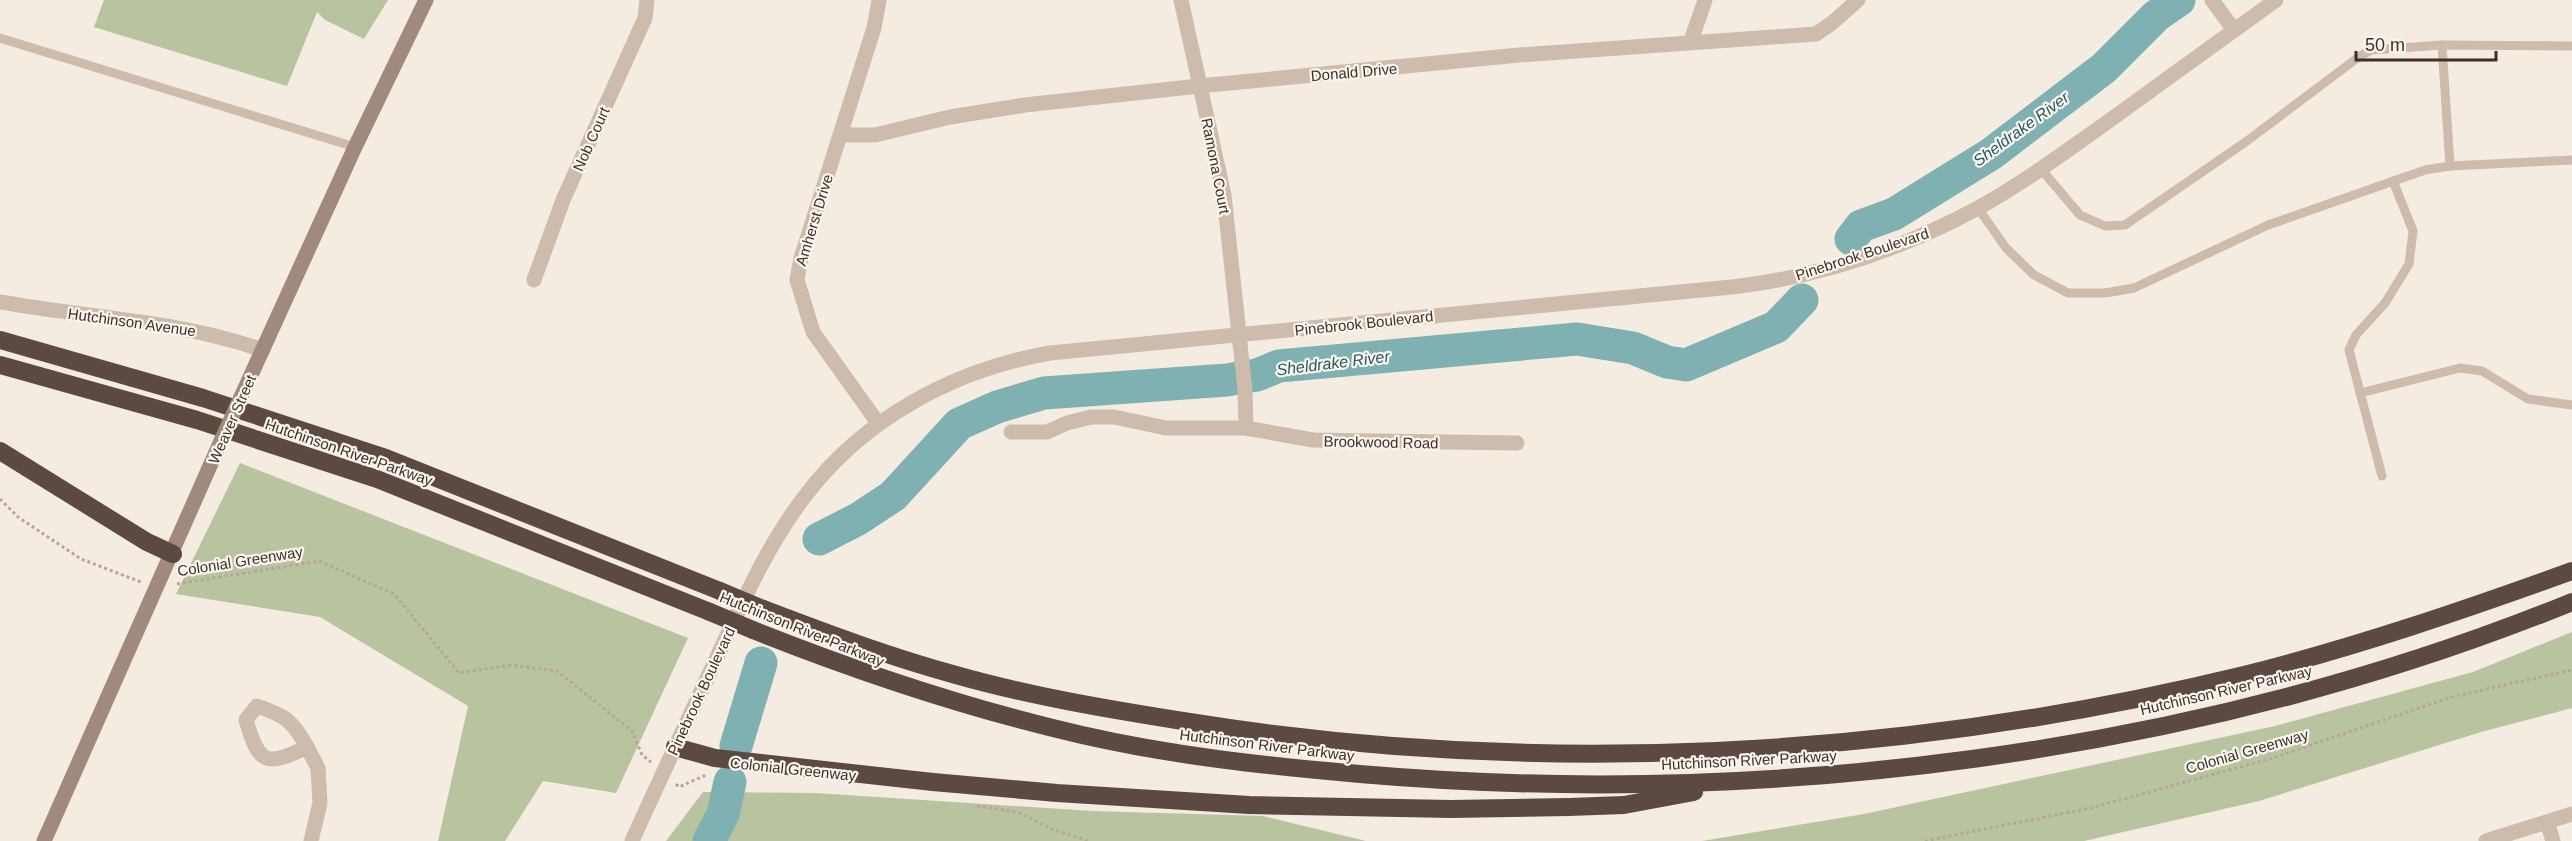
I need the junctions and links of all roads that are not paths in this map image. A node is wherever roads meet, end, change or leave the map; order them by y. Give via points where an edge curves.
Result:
1 (426, 0) edge
2 (647, 0) edge
3 (879, 0) edge
4 (1181, 0) edge
5 (1705, 0) edge
6 (1858, 0) edge
7 (2212, 0) edge
8 (2276, 0) edge
9 (2234, 30) junction
10 (0, 38) edge
11 (1691, 41) junction
12 (2442, 45) junction
13 (2572, 46) edge
14 (1199, 86) junction
15 (840, 135) junction
16 (355, 147) junction
17 (2572, 160) edge
18 (2450, 166) junction
19 (2041, 169) junction
20 (2393, 181) junction
21 (1978, 208) junction
22 (534, 280) dead end
23 (0, 302) edge
24 (1239, 335) junction
25 (0, 340) edge
26 (263, 350) junction
27 (0, 365) edge
28 (2360, 393) junction
29 (2572, 405) edge
30 (878, 423) junction
31 (1246, 428) junction
32 (1011, 432) dead end
33 (1517, 443) dead end
34 (0, 451) edge
35 (2382, 476) dead end
36 (173, 554) junction
37 (2572, 571) edge
38 (2572, 602) edge
39 (307, 747) dead end
40 (675, 747) junction
41 (1748, 781) junction
42 (2572, 814) edge
43 (2547, 822) junction
44 (44, 841) edge
45 (311, 841) edge
46 (632, 841) edge
47 (2486, 841) edge
48 (2553, 841) edge

1 - 16 main road, Weaver Street
2 - 22 street, Nob Court via 645,18 563,200
3 - 15 street, Amherst Drive
4 - 14 street, Ramona Court
5 - 11 street
6 - 11 street, Donald Drive via 1816,34
7 - 9 street
8 - 9 street, Pinebrook Boulevard
9 - 19 street, Pinebrook Boulevard
10 - 16 lane
11 - 14 street, Donald Drive
12 - 13 lane
12 - 18 lane
12 - 19 lane via 2372,50 2360,56 2247,141 2125,225 2105,226 2080,214
14 - 15 street, Donald Drive via 1025,105 875,135
14 - 24 street, Ramona Court via 1224,195
15 - 30 street, Amherst Drive via 797,280 813,332
16 - 26 main road, Weaver Street
17 - 18 lane
18 - 20 lane
19 - 21 street, Pinebrook Boulevard
20 - 21 lane via 2268,225 2134,288 2105,293 2068,293 2034,275 2006,248
20 - 28 lane via 2413,231 2409,264 2385,303 2352,342 2349,350
21 - 24 street, Pinebrook Boulevard via 1900,244 1776,282
23 - 26 street, Hutchinson Avenue via 180,327 217,334
24 - 30 street, Pinebrook Boulevard via 1027,357 950,383
24 - 31 street
25 - 37 highway, Hutchinson River Parkway, bridge via 203,398 386,458 832,636 958,676 1026,693 1160,717 1295,736 1431,749 1637,753 1772,748 1909,735 2112,703 2243,675 2428,622
26 - 36 main road, Weaver Street, bridge
27 - 41 highway, Hutchinson River Parkway, bridge via 197,420 366,475 875,677 1085,736 1283,768 1482,783 1617,785
28 - 29 lane via 2460,368 2482,371 2528,399
28 - 35 lane
30 - 40 street, Pinebrook Boulevard via 823,474 777,538
31 - 32 street, Brookwood Road via 1166,428 1114,417 1090,417 1047,432
31 - 33 street, Brookwood Road via 1313,440
34 - 36 highway
36 - 44 main road, Weaver Street
38 - 41 highway, Hutchinson River Parkway via 2406,661 2215,714 1949,762
39 - 45 street via 318,768 320,803
40 - 41 highway via 708,757 933,782 1299,806 1450,809 1624,805
40 - 46 street, Pinebrook Boulevard
42 - 43 street
43 - 47 street
43 - 48 street

